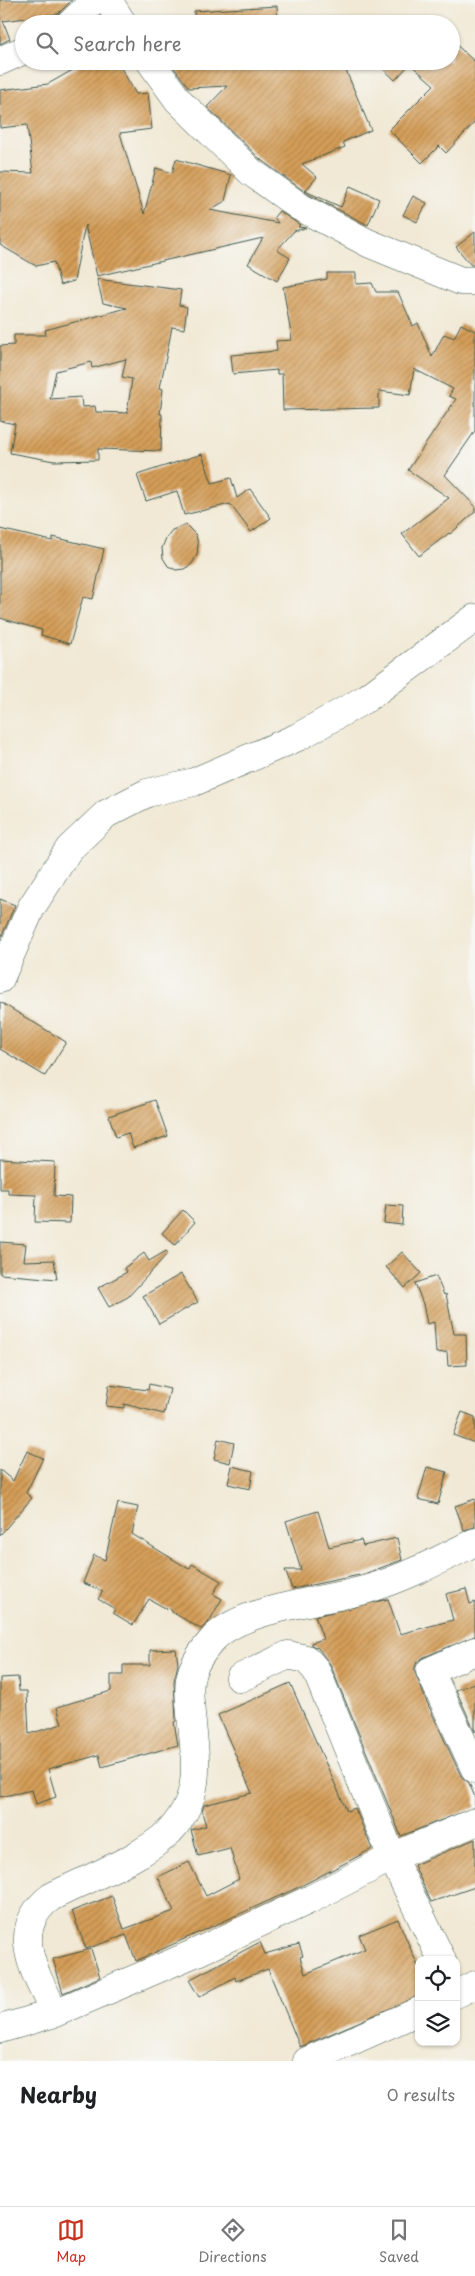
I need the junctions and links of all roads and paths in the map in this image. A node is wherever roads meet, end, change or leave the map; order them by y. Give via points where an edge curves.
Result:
1 (95, 0) edge
2 (108, 0) edge
3 (79, 15) edge
4 (117, 15) edge
5 (15, 54) edge
6 (0, 61) edge
7 (156, 70) edge
8 (475, 280) edge
9 (475, 618) edge
10 (0, 979) edge
11 (475, 1542) edge
12 (475, 1652) edge
13 (240, 1678) dead end
14 (475, 1769) edge
15 (475, 1822) edge
16 (392, 1857) junction
17 (440, 1956) edge
18 (55, 2013) junction
19 (415, 2013) edge
20 (0, 2029) edge
21 (307, 2061) edge

1 - 3 street
2 - 4 street
5 - 6 street
7 - 8 street via 178,100 245,165 300,207 368,243 461,281
9 - 10 street via 367,698 298,737 194,782 147,793 106,814 69,849 31,908
11 - 18 street via 368,1589 275,1609 238,1623 216,1636 200,1656 189,1689 195,1788 185,1810 169,1831 142,1852 51,1896 32,1918 28,1936 30,1964
12 - 14 street via 430,1671
13 - 16 street via 288,1655 306,1659 316,1670
15 - 16 street
16 - 17 street
16 - 18 street via 195,1953
18 - 20 street
19 - 21 street

